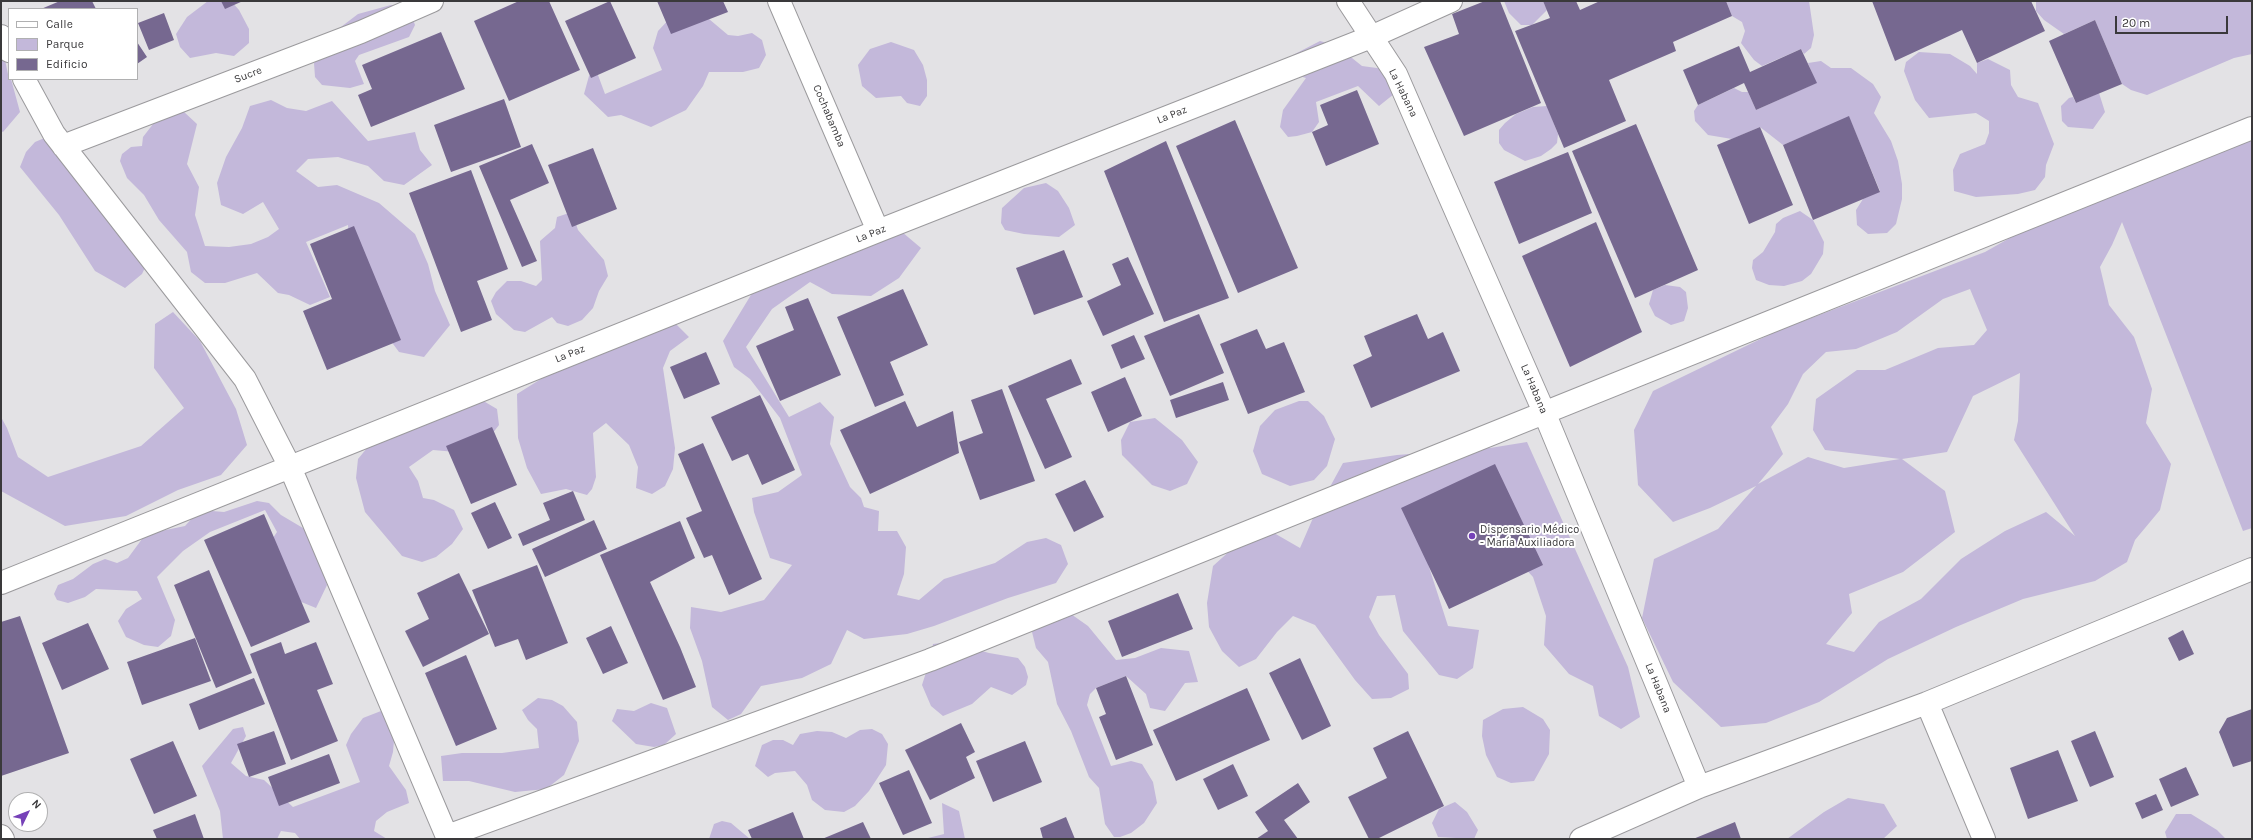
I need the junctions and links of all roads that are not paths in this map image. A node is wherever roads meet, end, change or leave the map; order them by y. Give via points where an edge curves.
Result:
1 (432, 1) edge
2 (779, 1) edge
3 (1348, 1) edge
4 (1451, 1) edge
5 (1, 36) edge
6 (1371, 37) junction
7 (8, 49) edge
8 (25, 80) edge
9 (2252, 128) edge
10 (63, 146) junction
11 (878, 231) junction
12 (1544, 412) junction
13 (290, 467) junction
14 (2252, 569) edge
15 (1, 583) edge
16 (1926, 703) junction
17 (1699, 787) junction
18 (1, 836) edge
19 (448, 838) edge
20 (3, 839) edge
21 (1581, 839) edge
22 (1984, 839) edge

1 - 10 street, Sucre via 361,32
2 - 11 street, Cochabamba
3 - 6 street, La Habana
4 - 6 street, La Paz
5 - 7 street
6 - 11 street, La Paz
6 - 12 street, La Habana via 1396,74
8 - 10 street
9 - 12 street
10 - 13 street via 245,380
11 - 13 street, La Paz
12 - 17 street, La Habana
12 - 19 street via 930,660
13 - 15 street, La Paz
13 - 19 street
14 - 16 street
16 - 17 street
16 - 22 street
17 - 21 street
18 - 20 street

